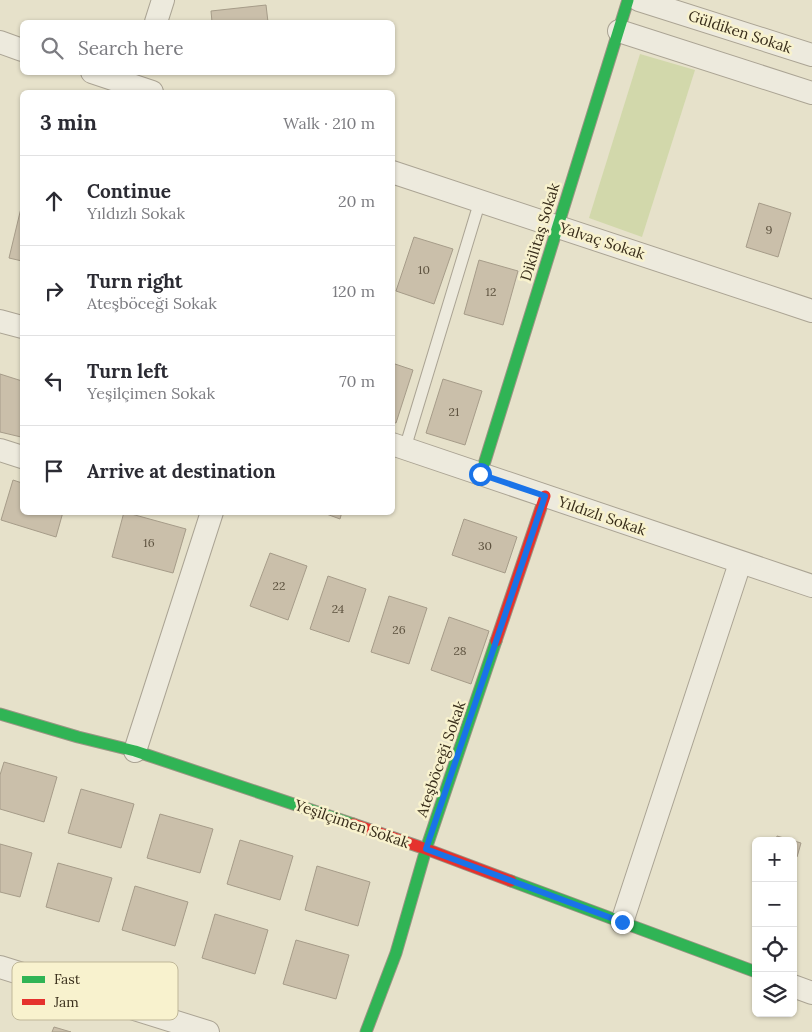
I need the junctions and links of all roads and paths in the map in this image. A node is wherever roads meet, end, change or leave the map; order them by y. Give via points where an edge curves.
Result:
1 (163, 0) edge
2 (628, 0) edge
3 (639, 0) edge
4 (157, 20) edge
5 (619, 31) junction
6 (0, 42) edge
7 (20, 49) edge
8 (812, 54) edge
9 (102, 75) edge
10 (140, 86) edge
11 (812, 93) edge
12 (395, 173) edge
13 (480, 201) junction
14 (558, 227) junction
15 (812, 311) edge
16 (0, 321) edge
17 (20, 326) edge
18 (399, 446) edge
19 (0, 450) edge
20 (20, 456) edge
21 (480, 474) junction
22 (545, 496) junction
23 (211, 515) edge
24 (740, 563) junction
25 (812, 586) edge
26 (0, 714) edge
27 (135, 751) junction
28 (426, 849) junction
29 (622, 922) junction
30 (0, 967) edge
31 (12, 971) edge
32 (752, 971) edge
33 (797, 987) edge
34 (812, 992) edge
35 (152, 1020) edge
36 (169, 1026) edge
37 (208, 1032) edge
38 (366, 1032) edge

1 - 4 street
2 - 5 street, Dikilitaş Sokak
3 - 8 street, Güldiken Sokak
5 - 11 street
5 - 14 street, Dikilitaş Sokak
6 - 7 street
9 - 10 street
12 - 13 street, Yalvaç Sokak
13 - 14 street, Yalvaç Sokak
13 - 18 lane
14 - 15 street, Yalvaç Sokak
14 - 21 street, Dikilitaş Sokak
16 - 17 street
18 - 21 street, Yıldızlı Sokak
19 - 20 street
21 - 22 street, Yıldızlı Sokak
22 - 24 street, Yıldızlı Sokak
22 - 28 street, Ateşböceği Sokak
23 - 27 street
24 - 25 street, Yıldızlı Sokak
24 - 29 street
26 - 27 street, Yeşilçimen Sokak
27 - 28 street, Yeşilçimen Sokak
28 - 29 street, Yeşilçimen Sokak
28 - 38 street, Ateşböceği Sokak via 396,953
29 - 32 street, Yeşilçimen Sokak
30 - 31 street
33 - 34 street
35 - 36 street
36 - 37 street

